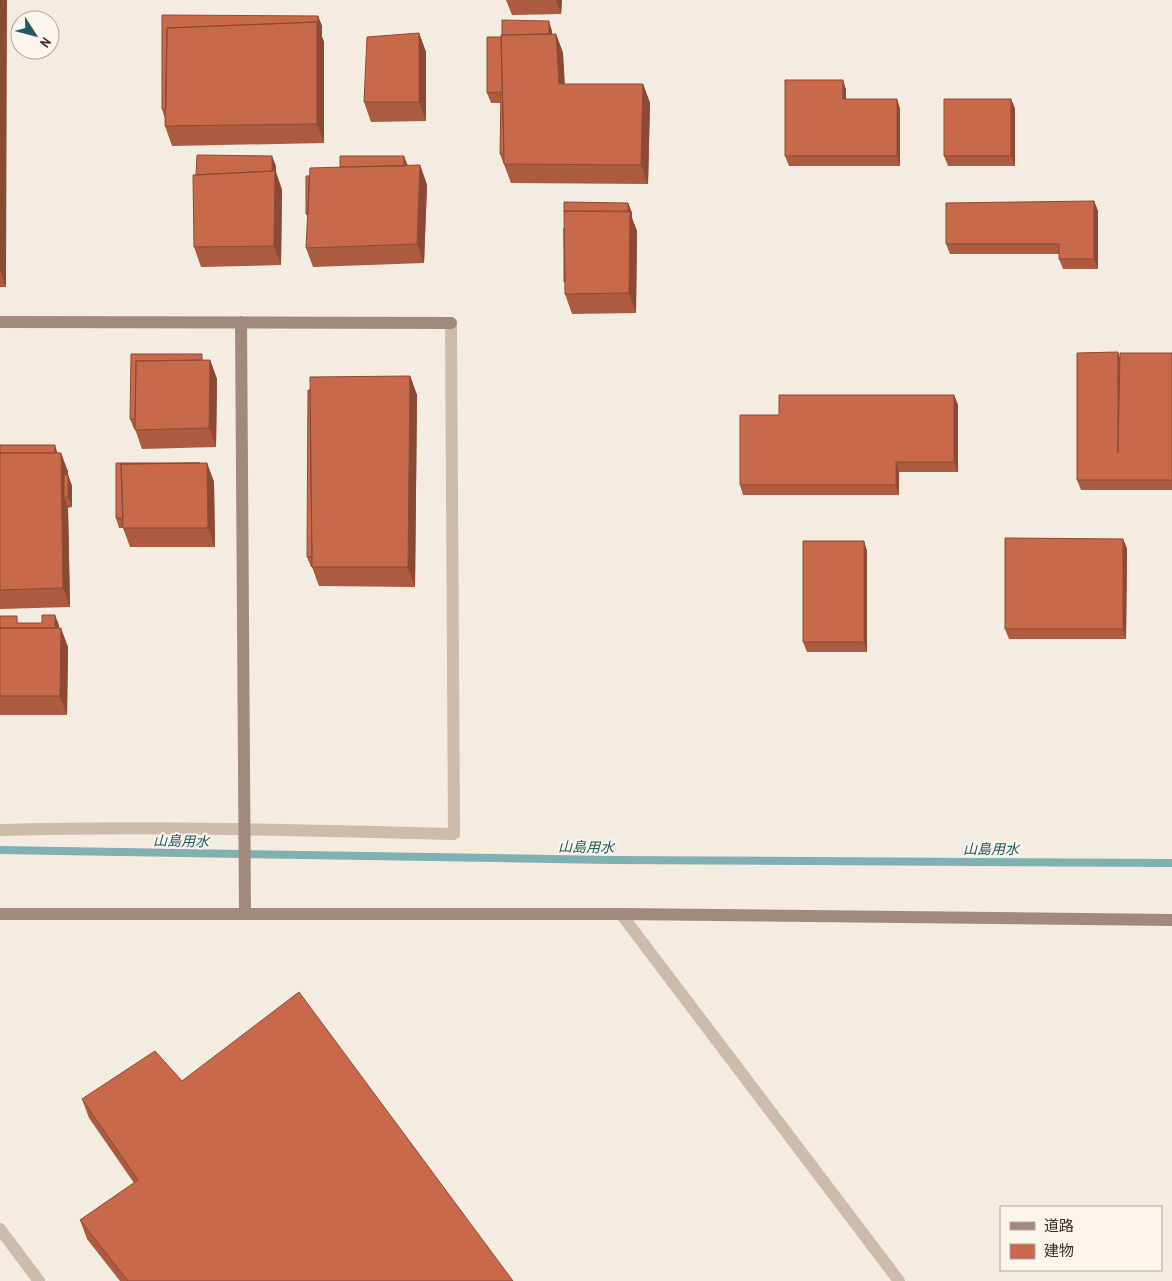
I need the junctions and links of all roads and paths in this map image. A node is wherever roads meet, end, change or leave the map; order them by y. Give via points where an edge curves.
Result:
1 (0, 322) edge
2 (241, 322) junction
3 (244, 829) junction
4 (0, 830) edge
5 (0, 914) edge
6 (245, 914) junction
7 (621, 914) junction
8 (1172, 920) edge
9 (0, 1228) edge
10 (40, 1281) edge
11 (899, 1281) edge

1 - 2 street
2 - 3 street
2 - 3 street via 450,323 454,834
3 - 4 street via 98,827
3 - 6 street
5 - 6 street
6 - 7 street
7 - 8 street
7 - 11 street
9 - 10 street

